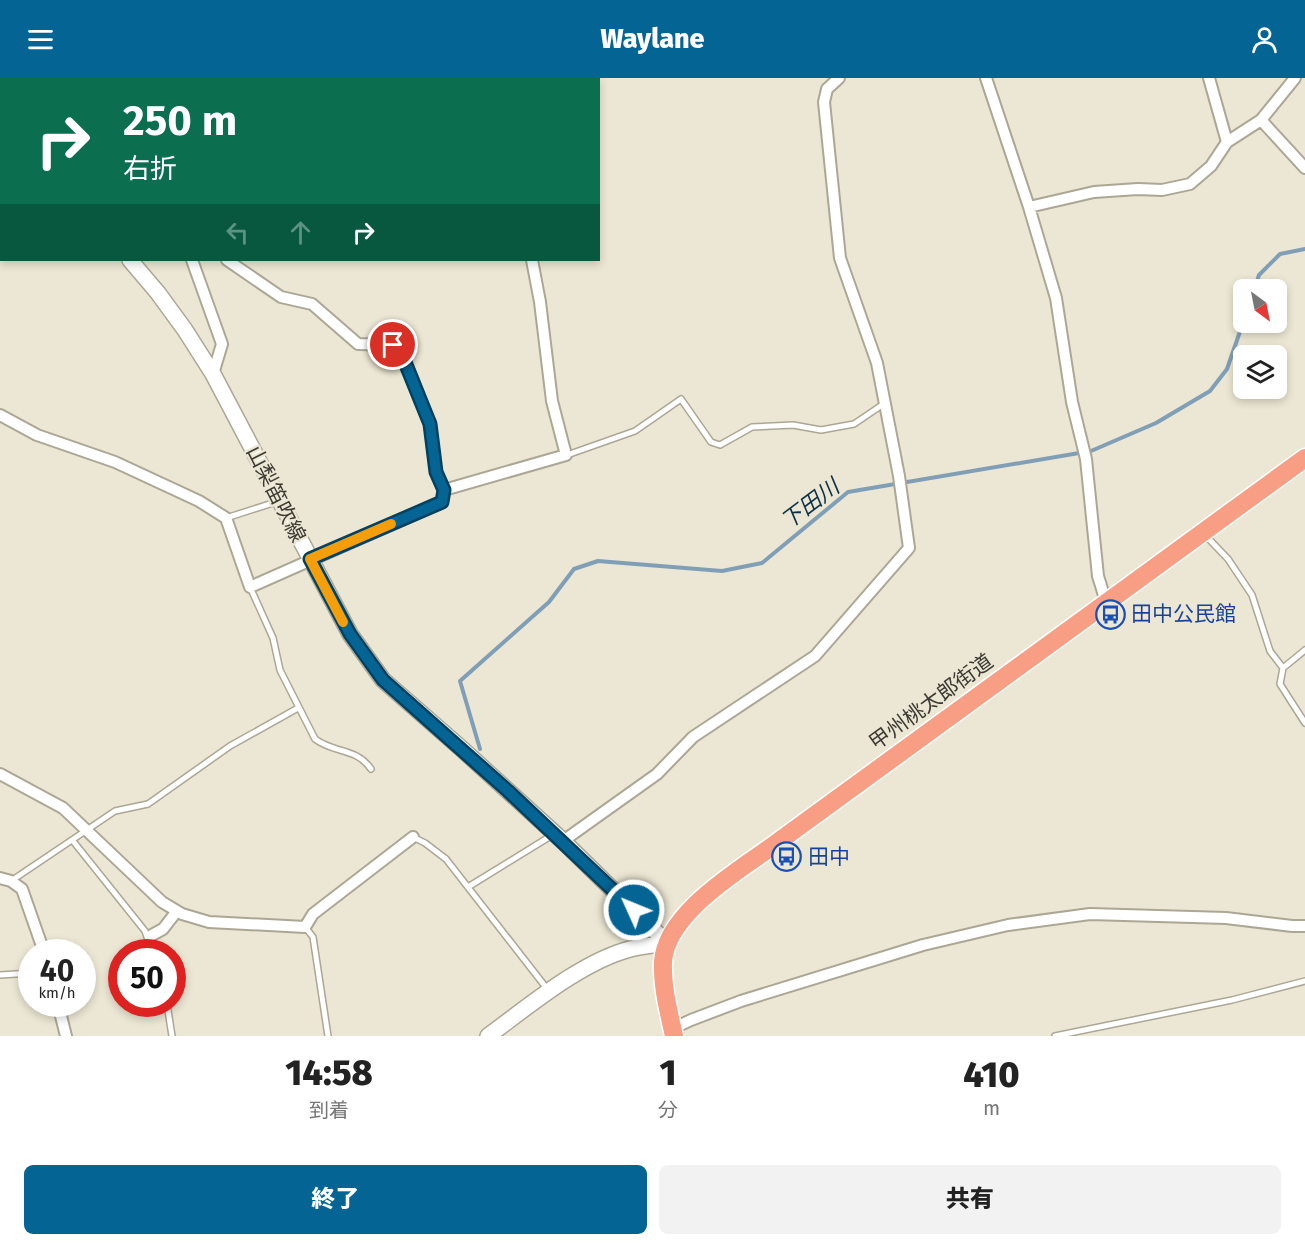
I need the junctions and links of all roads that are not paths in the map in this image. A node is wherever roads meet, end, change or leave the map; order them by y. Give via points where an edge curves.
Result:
1 (839, 78) edge
2 (986, 78) edge
3 (1209, 78) edge
4 (1295, 78) edge
5 (1261, 120) junction
6 (1227, 142) junction
7 (1305, 168) edge
8 (1029, 207) junction
9 (131, 261) edge
10 (192, 261) edge
11 (228, 261) edge
12 (532, 261) edge
13 (213, 374) junction
14 (885, 403) junction
15 (0, 415) edge
16 (566, 455) junction
17 (1305, 458) edge
18 (444, 490) junction
19 (280, 501) junction
20 (226, 518) junction
21 (1203, 532) junction
22 (310, 559) junction
23 (250, 587) junction
24 (1106, 602) junction
25 (1305, 650) edge
26 (1283, 668) junction
27 (298, 708) junction
28 (1305, 723) edge
29 (371, 769) dead end
30 (0, 774) edge
31 (88, 831) junction
32 (413, 837) joint
33 (559, 837) junction
34 (73, 841) junction
35 (5, 880) edge
36 (468, 887) junction
37 (177, 911) junction
38 (1305, 926) edge
39 (305, 927) junction
40 (150, 935) junction
41 (39, 939) edge
42 (150, 939) edge
43 (667, 943) junction
44 (18, 974) edge
45 (0, 975) edge
46 (1305, 981) edge
47 (549, 991) junction
48 (61, 1017) edge
49 (169, 1017) edge
50 (673, 1033) edge
51 (66, 1036) edge
52 (172, 1036) edge
53 (328, 1036) edge
54 (488, 1036) edge
55 (1055, 1036) edge

1 - 14 street via 827,89 824,102 840,258 878,363
2 - 8 street
3 - 6 street
4 - 5 street
5 - 6 street
5 - 7 street
6 - 8 street via 1211,166 1190,184 1162,190 1094,192
8 - 24 street via 1056,298 1072,402 1086,459 1098,576
9 - 13 main road, 山梨笛吹線 via 158,292
10 - 13 street via 222,344
11 - 18 street via 281,297 312,304 358,344 393,345 400,350 430,424 436,472
12 - 16 street via 552,401
13 - 19 main road, 山梨笛吹線
14 - 16 lane via 854,424 821,430 793,425 752,427 720,445 711,442 681,399 635,431
14 - 33 street via 909,548 815,656 693,737 657,774
15 - 20 street via 37,435 115,462 199,501
16 - 18 street
17 - 21 highway, 甲州桃太郎街道
18 - 22 street via 442,502
19 - 20 lane
19 - 22 main road, 山梨笛吹線
20 - 23 street
21 - 24 highway, 甲州桃太郎街道
21 - 26 lane via 1252,595 1270,651
22 - 23 street
22 - 33 main road, 山梨笛吹線 via 350,634 383,680
23 - 27 lane
24 - 43 highway, 甲州桃太郎街道 via 718,885 679,923
25 - 26 lane
26 - 28 lane via 1280,684
27 - 29 lane via 315,739 325,747 356,754
27 - 31 lane via 230,746 148,804 115,811
30 - 31 street via 63,808
31 - 34 lane
31 - 37 street via 162,902
32 - 36 lane via 446,859
32 - 39 street via 313,914
33 - 36 lane
33 - 43 main road, 山梨笛吹線
34 - 35 lane
34 - 40 lane
35 - 41 street via 22,890
36 - 47 lane
37 - 39 street via 209,922
37 - 40 street via 163,929
38 - 50 street via 1226,918 1090,914 1008,925 923,945 753,997 691,1020
39 - 53 lane via 314,937
40 - 42 lane
43 - 47 main road via 608,957
43 - 50 highway, 甲州桃太郎街道 via 663,962
44 - 45 lane
46 - 55 lane
47 - 54 main road
48 - 51 street
49 - 52 lane

